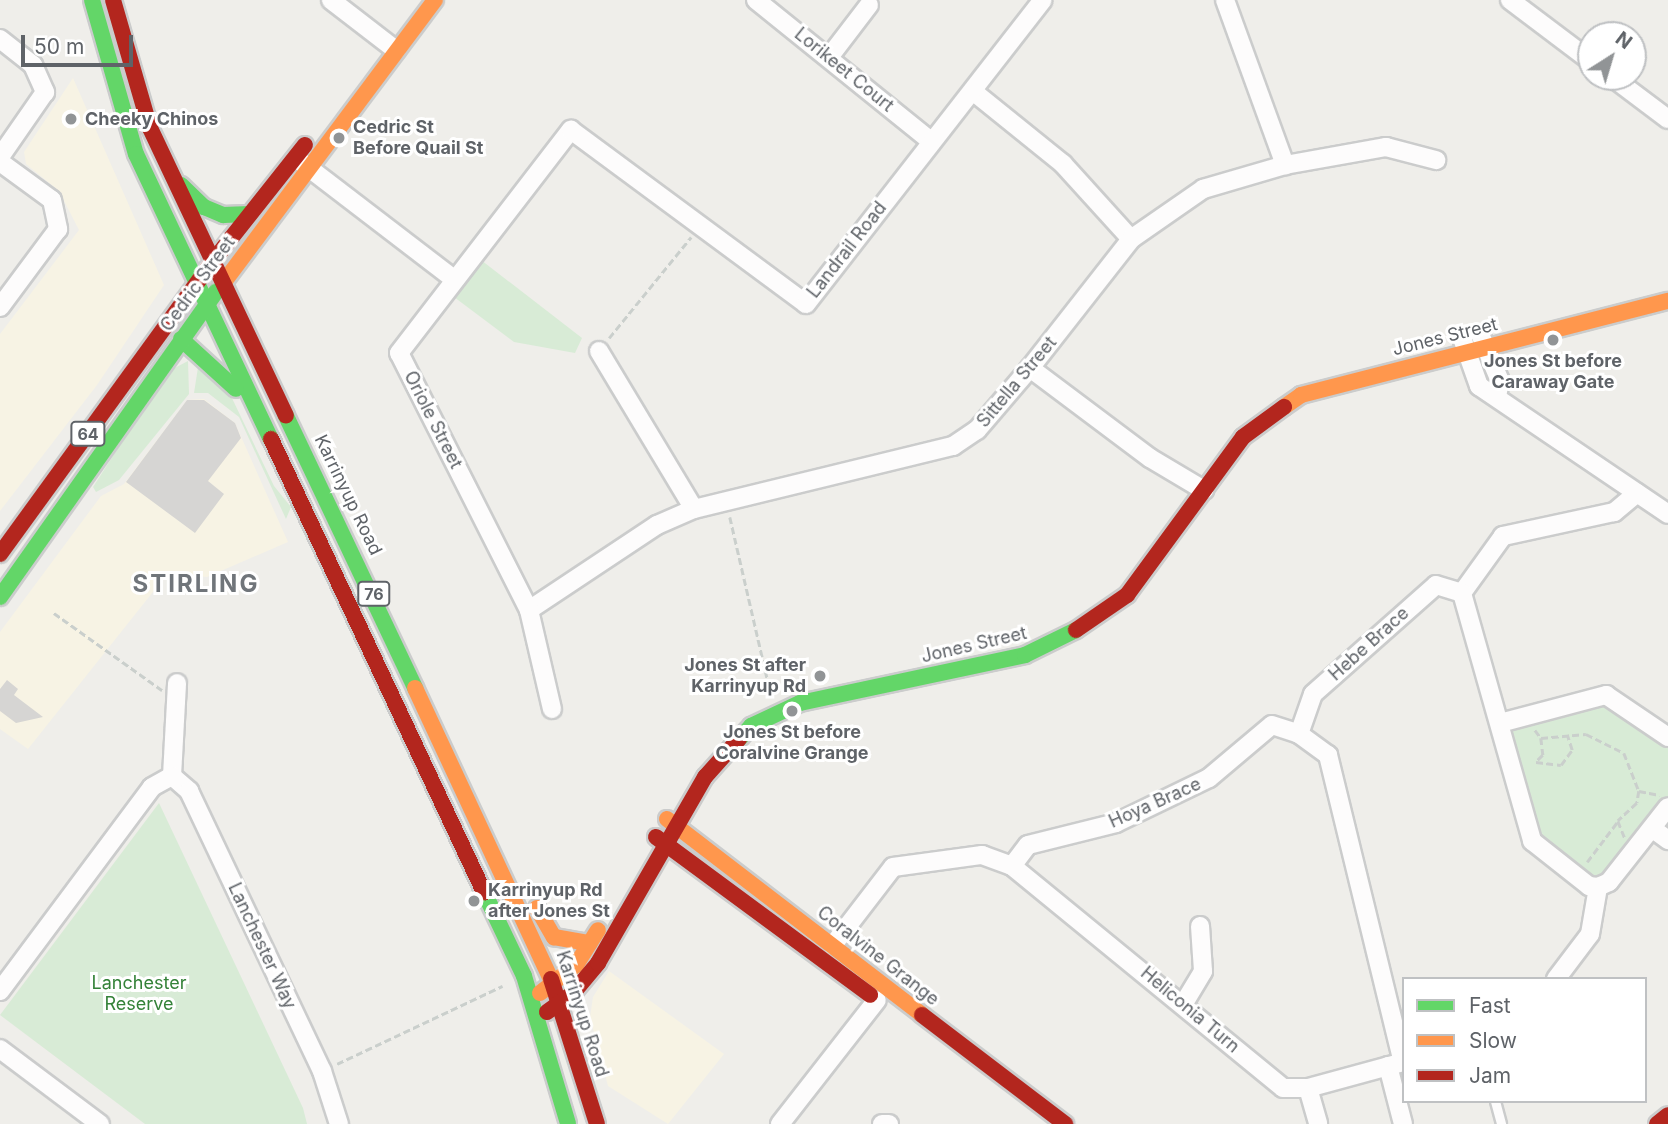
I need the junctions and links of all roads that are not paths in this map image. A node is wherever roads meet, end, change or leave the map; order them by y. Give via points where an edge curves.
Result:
1 (92, 0) edge
2 (113, 0) edge
3 (331, 0) edge
4 (417, 0) edge
5 (435, 0) edge
6 (756, 0) edge
7 (1043, 0) edge
8 (1225, 0) edge
9 (1510, 0) edge
10 (869, 5) dead end
11 (0, 39) edge
12 (390, 46) junction
13 (1577, 50) edge
14 (830, 56) junction
15 (1631, 91) edge
16 (975, 93) junction
17 (1668, 119) edge
18 (571, 131) joint
19 (931, 141) junction
20 (1, 154) edge
21 (1436, 160) dead end
22 (302, 162) junction
23 (1285, 164) junction
24 (168, 167) junction
25 (250, 214) junction
26 (1131, 239) junction
27 (213, 261) junction
28 (455, 280) junction
29 (224, 282) junction
30 (195, 285) junction
31 (1668, 289) edge
32 (1668, 301) edge
33 (207, 305) junction
34 (0, 307) edge
35 (181, 340) junction
36 (1483, 340) junction
37 (1463, 344) junction
38 (599, 351) road end
39 (1030, 368) junction
40 (1497, 396) junction
41 (268, 433) junction
42 (59, 475) junction
43 (78, 489) junction
44 (1195, 491) junction
45 (1637, 493) junction
46 (694, 509) junction
47 (1668, 514) edge
48 (0, 554) edge
49 (1462, 593) junction
50 (0, 597) edge
51 (528, 610) junction
52 (177, 689) road end
53 (552, 709) dead end
54 (1500, 723) junction
55 (1299, 734) junction
56 (1668, 737) edge
57 (172, 776) junction
58 (1668, 807) edge
59 (673, 823) junction
60 (1661, 834) edge
61 (662, 841) junction
62 (1012, 866) junction
63 (506, 869) junction
64 (1598, 887) junction
65 (1200, 926) dead end
66 (589, 943) junction
67 (833, 945) junction
68 (1558, 977) edge
69 (555, 985) junction
70 (0, 991) edge
71 (531, 998) junction
72 (877, 1000) junction
73 (561, 1003) junction
74 (1184, 1003) junction
75 (538, 1018) junction
76 (0, 1049) edge
77 (1398, 1063) edge
78 (1308, 1088) junction
79 (1496, 1103) edge
80 (1668, 1115) edge
81 (100, 1124) edge
82 (339, 1124) edge
83 (568, 1124) edge
84 (597, 1124) edge
85 (780, 1124) edge
86 (882, 1124) edge
87 (889, 1124) edge
88 (1040, 1124) edge
89 (1065, 1124) edge
90 (1318, 1124) edge
91 (1403, 1124) edge
92 (1501, 1124) edge
93 (1657, 1124) edge

1 - 30 main road, 76 via 123,123
2 - 24 main road, Karrinyup Road / 76 via 150,128
3 - 12 street
4 - 12 main road, Cedric Street / 64
5 - 12 main road, Cedric Street / 64
6 - 14 street, Lorikeet Court
7 - 16 street, Landrail Road
8 - 23 street
9 - 13 street
10 - 14 street
11 - 20 street via 33,65 45,92
12 - 22 main road, Cedric Street / 64
14 - 19 street, Lorikeet Court
15 - 17 street
16 - 19 street, Landrail Road
16 - 26 street via 1063,164
18 - 19 street, Landrail Road via 806,304
18 - 28 street, Oriole Street
20 - 34 street via 52,200 58,229
21 - 23 street, Sittella Street via 1386,146
22 - 25 main road, Cedric Street / 64
22 - 28 street
22 - 29 main road, Cedric Street / 64
23 - 26 street, Sittella Street via 1203,189
24 - 25 main road via 204,207 223,215
24 - 27 main road, Karrinyup Road / 76
25 - 27 main road, Cedric Street / 64
26 - 39 street, Sittella Street
27 - 29 main road, Karrinyup Road / 76
27 - 30 main road, Cedric Street / 64
28 - 51 street, Oriole Street via 399,353
29 - 33 main road, Cedric Street / 64
29 - 63 main road, Karrinyup Road / 76
30 - 33 main road, 76
30 - 42 main road, Cedric Street / 64
31 - 36 main road, Jones Street
32 - 36 main road, Jones Street
33 - 35 main road, Cedric Street / 64
33 - 41 main road, 76
35 - 41 main road via 219,369
35 - 43 main road, Cedric Street / 64
36 - 37 main road, Jones Street
36 - 40 street via 1500,382
37 - 40 street via 1479,386
37 - 44 main road, Jones Street via 1327,373 1279,394 1229,433
38 - 46 street
39 - 44 street via 1150,458 1158,471
39 - 46 street, Sittella Street via 977,430 953,446
40 - 45 street
41 - 71 main road, 76
42 - 43 main road
42 - 48 main road, Cedric Street / 64
43 - 50 main road, Cedric Street / 64
44 - 59 main road, Jones Street via 1125,576 1051,628 1010,644 772,701 741,720 708,752
44 - 59 main road, Jones Street via 1127,595 1052,644 1025,654 800,703 751,726 711,769
45 - 47 street
45 - 49 street via 1614,512 1503,536
46 - 51 street, Sittella Street via 657,525
49 - 54 street
49 - 55 street, Hebe Brace via 1436,585 1313,694
51 - 53 street, Oriole Street
52 - 57 street
54 - 56 street via 1606,695
54 - 64 street via 1532,841
55 - 62 street, Hoya Brace via 1272,724 1209,778 1116,823 1028,845
55 - 77 street via 1328,755
57 - 70 street via 152,788
57 - 82 street, Lanchester Way via 189,791 321,1071
58 - 60 street
59 - 61 main road, Jones Street
59 - 67 main road, Coralvine Grange
60 - 64 street via 1638,848 1609,882
61 - 66 main road, Jones Street
61 - 72 main road, Coralvine Grange
61 - 73 main road, Jones Street via 598,963
62 - 67 street via 982,855 893,867
62 - 74 street, Heliconia Turn
63 - 66 main road via 554,937
63 - 69 main road, Karrinyup Road / 76
64 - 68 street via 1590,934
65 - 74 street via 1203,971
66 - 69 main road, Jones Street
67 - 89 main road, Coralvine Grange
69 - 71 main road, Jones Street
69 - 73 main road, Karrinyup Road / 76
71 - 75 main road, 76
72 - 85 street
72 - 88 main road, Coralvine Grange
73 - 75 main road, Jones Street
73 - 84 main road, Karrinyup Road / 76
74 - 78 street, Heliconia Turn via 1283,1088
75 - 83 main road, 76
76 - 81 street
77 - 78 street, Heliconia Turn
77 - 91 street
78 - 90 street
79 - 92 lane
80 - 93 main road
86 - 87 street

